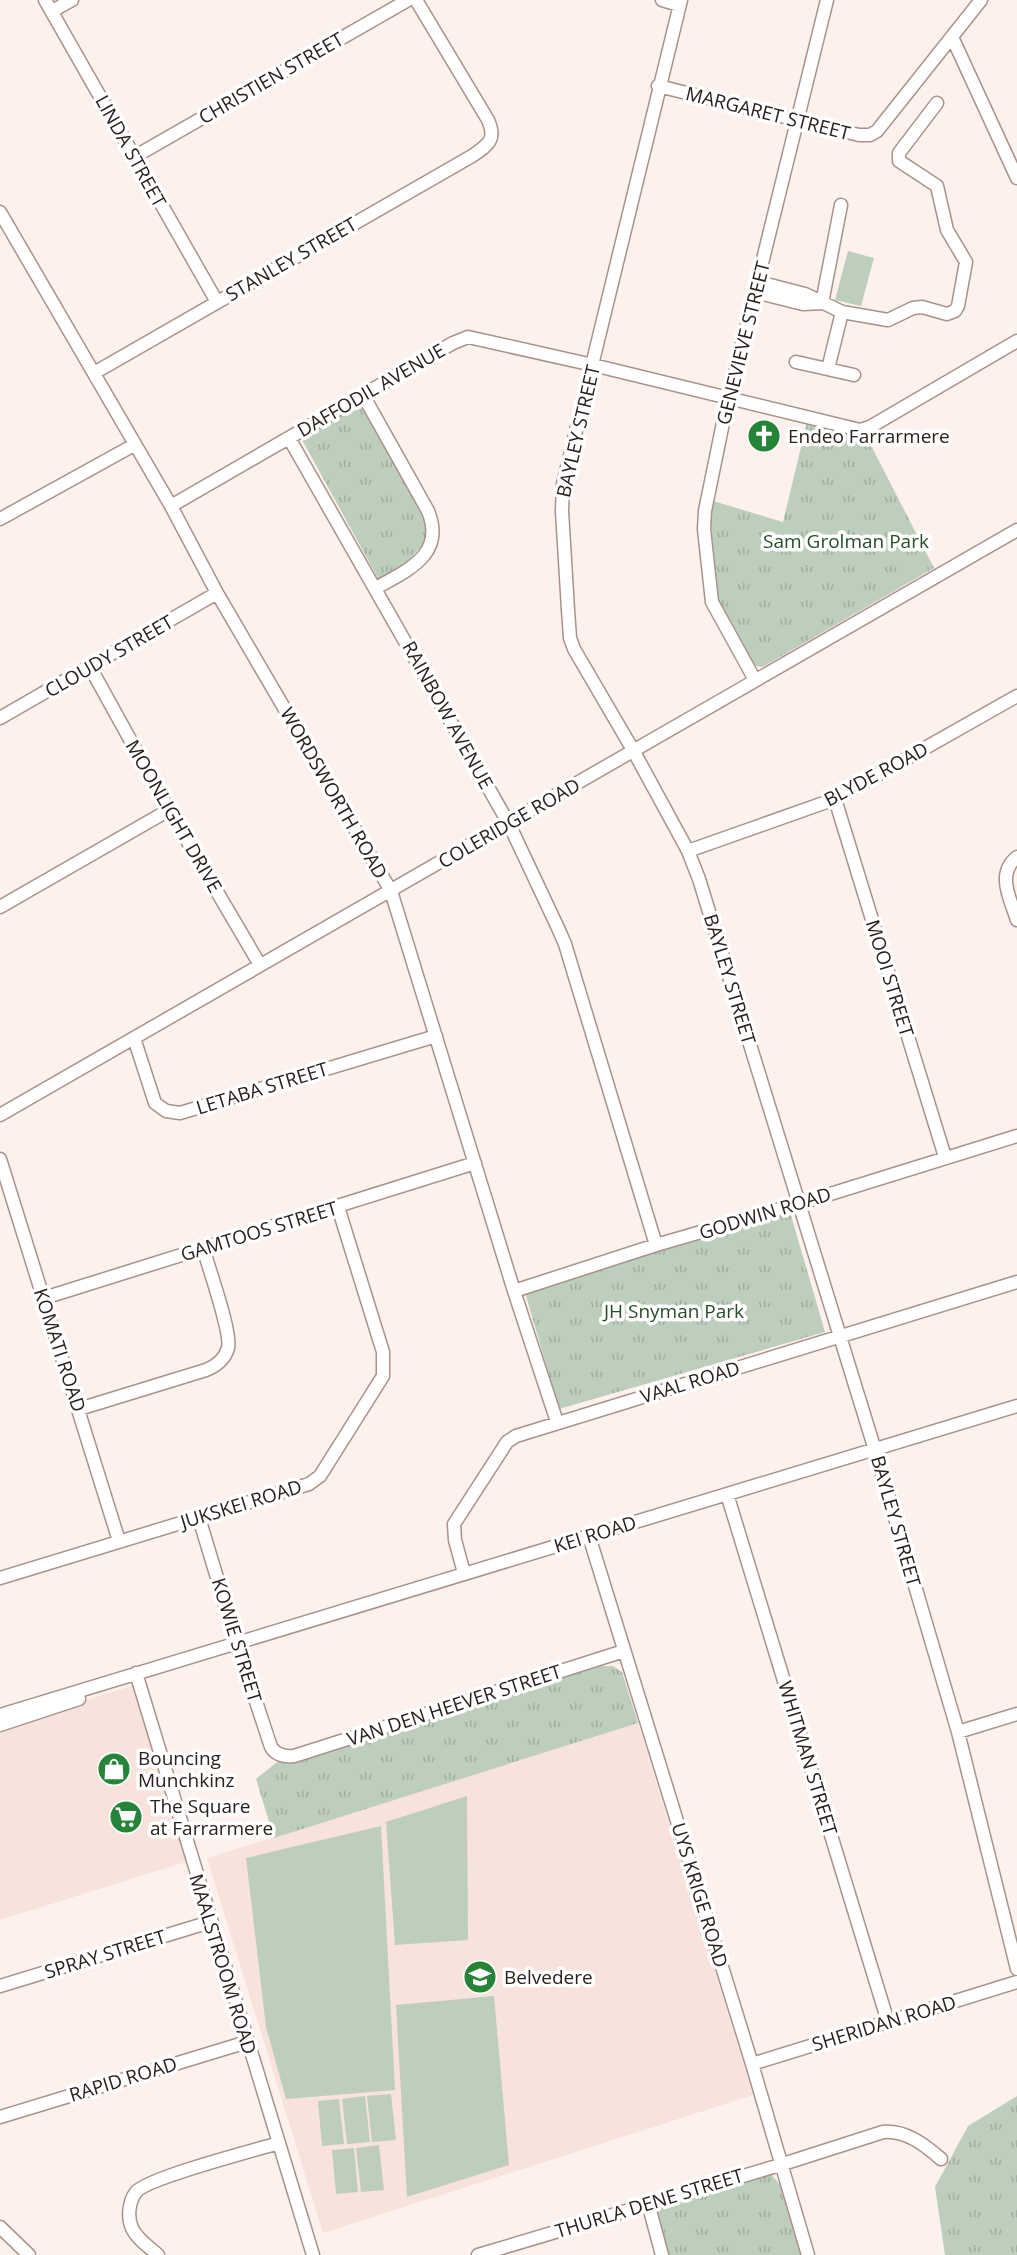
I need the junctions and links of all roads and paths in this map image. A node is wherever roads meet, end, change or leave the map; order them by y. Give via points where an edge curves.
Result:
1 (72, 0) edge
2 (408, 0) edge
3 (416, 0) edge
4 (662, 0) edge
5 (827, 0) edge
6 (981, 0) edge
7 (680, 2) edge
8 (49, 6) edge
9 (952, 37) junction
10 (658, 86) junction
11 (937, 103) dead end
12 (797, 120) junction
13 (134, 157) junction
14 (1017, 178) edge
15 (841, 205) dead end
16 (0, 212) edge
17 (756, 287) junction
18 (217, 302) junction
19 (822, 303) junction
20 (842, 312) junction
21 (1017, 341) edge
22 (796, 362) dead end
23 (593, 365) junction
24 (828, 369) junction
25 (94, 373) junction
26 (854, 375) dead end
27 (363, 395) junction
28 (729, 399) junction
29 (289, 438) junction
30 (134, 444) junction
31 (171, 506) junction
32 (0, 519) edge
33 (1017, 530) edge
34 (376, 587) junction
35 (217, 593) junction
36 (90, 667) junction
37 (755, 680) junction
38 (1017, 696) edge
39 (0, 718) edge
40 (633, 750) junction
41 (835, 799) junction
42 (169, 810) junction
43 (509, 824) junction
44 (688, 851) junction
45 (1017, 857) edge
46 (391, 891) junction
47 (0, 907) edge
48 (1017, 920) edge
49 (260, 965) junction
50 (436, 1036) junction
51 (134, 1038) junction
52 (0, 1115) edge
53 (1017, 1136) edge
54 (944, 1157) junction
55 (0, 1159) edge
56 (475, 1163) junction
57 (798, 1204) junction
58 (338, 1207) junction
59 (656, 1245) junction
60 (203, 1247) junction
61 (1017, 1282) edge
62 (514, 1291) junction
63 (44, 1298) junction
64 (840, 1338) junction
65 (1017, 1406) edge
66 (79, 1409) junction
67 (557, 1422) junction
68 (875, 1450) junction
69 (727, 1494) junction
70 (200, 1518) junction
71 (589, 1536) junction
72 (119, 1541) junction
73 (464, 1573) junction
74 (0, 1578) edge
75 (237, 1644) junction
76 (624, 1651) junction
77 (137, 1676) junction
78 (1017, 1714) edge
79 (0, 1715) edge
80 (0, 1725) edge
81 (958, 1732) junction
82 (283, 1755) joint
83 (210, 1922) junction
84 (1017, 1969) edge
85 (1017, 1982) edge
86 (0, 1986) edge
87 (888, 2022) junction
88 (247, 2042) junction
89 (752, 2064) junction
90 (0, 2117) edge
91 (279, 2143) junction
92 (941, 2159) dead end
93 (780, 2165) junction
94 (648, 2203) junction
95 (0, 2227) edge
96 (29, 2255) edge
97 (158, 2255) edge
98 (313, 2255) edge
99 (478, 2255) edge
100 (662, 2255) edge
101 (808, 2255) edge

1 - 8 street
2 - 13 street, CHRISTIEN STREET
3 - 18 street, STANLEY STREET via 488,120 492,131 488,145
4 - 7 street
5 - 12 street, GENEVIEVE STREET
6 - 9 street
7 - 10 street, BAYLEY STREET
8 - 13 street, LINDA STREET
9 - 12 street, MARGARET STREET via 877,131 865,136
9 - 14 street
10 - 12 street, MARGARET STREET
10 - 23 street, BAYLEY STREET
11 - 20 street via 898,159 939,189 947,230 966,262 958,306 950,314 913,308 888,320
12 - 17 street, GENEVIEVE STREET
13 - 18 street, LINDA STREET
15 - 19 street
16 - 25 street, WORDSWORTH ROAD
17 - 19 street via 805,294
17 - 28 street, GENEVIEVE STREET
18 - 25 street, STANLEY STREET
19 - 20 street
20 - 24 street
21 - 28 street, DAFFODIL AVENUE via 860,430
22 - 24 street
23 - 27 street, DAFFODIL AVENUE via 468,338
23 - 28 street, DAFFODIL AVENUE
23 - 40 street, BAYLEY STREET via 561,498 570,638
24 - 26 street
25 - 30 street, WORDSWORTH ROAD
27 - 29 street, DAFFODIL AVENUE
27 - 34 street via 428,511 433,529 422,559
28 - 37 street, GENEVIEVE STREET via 706,499 709,585 712,602
29 - 31 street, DAFFODIL AVENUE
29 - 34 street, RAINBOW AVENUE
30 - 31 street, WORDSWORTH ROAD
30 - 32 street
31 - 35 street, WORDSWORTH ROAD
33 - 37 street, COLERIDGE ROAD
34 - 43 street, RAINBOW AVENUE
35 - 36 street, CLOUDY STREET
35 - 46 street, WORDSWORTH ROAD
36 - 39 street, CLOUDY STREET
36 - 42 street, MOONLIGHT DRIVE
37 - 40 street, COLERIDGE ROAD
38 - 41 street, BLYDE ROAD
40 - 43 street, COLERIDGE ROAD
40 - 44 street, BAYLEY STREET
41 - 44 street, BLYDE ROAD
41 - 54 street, MOOI STREET
42 - 47 street
42 - 49 street, MOONLIGHT DRIVE
43 - 46 street, COLERIDGE ROAD
43 - 59 street, RAINBOW AVENUE via 565,944
44 - 57 street, BAYLEY STREET
45 - 48 street via 1005,876
46 - 49 street, COLERIDGE ROAD
46 - 50 street, WORDSWORTH ROAD
49 - 51 street, COLERIDGE ROAD
50 - 51 street, LETABA STREET via 180,1113 155,1103
50 - 56 street, WORDSWORTH ROAD
51 - 52 street, COLERIDGE ROAD
53 - 54 street, GODWIN ROAD
54 - 57 street, GODWIN ROAD
55 - 63 street, KOMATI ROAD
56 - 58 street, GAMTOOS STREET
56 - 62 street, WORDSWORTH ROAD
57 - 59 street, GODWIN ROAD
57 - 64 street, BAYLEY STREET
58 - 60 street, GAMTOOS STREET
58 - 70 street, JUKSKEI ROAD via 383,1352 383,1376 315,1480
59 - 62 street, GODWIN ROAD
60 - 63 street, GAMTOOS STREET
60 - 66 street via 229,1339 224,1357 205,1370
61 - 64 street, VAAL ROAD
62 - 67 street, WORDSWORTH ROAD
63 - 66 street, KOMATI ROAD
64 - 67 street, VAAL ROAD
64 - 68 street, BAYLEY STREET
65 - 68 street, KEI ROAD
66 - 72 street, KOMATI ROAD
67 - 73 street, VAAL ROAD via 507,1442 457,1519 454,1540
68 - 69 street, KEI ROAD
68 - 81 street, BAYLEY STREET
69 - 71 street, KEI ROAD
69 - 87 street, WHITMAN STREET
70 - 72 street, JUKSKEI ROAD
70 - 75 street, KOWIE STREET
71 - 73 street, KEI ROAD
71 - 76 street, UYS KRIGE ROAD
72 - 74 street, JUKSKEI ROAD
73 - 75 street, KEI ROAD
75 - 77 street, KEI ROAD
75 - 82 street, KOWIE STREET via 271,1746
76 - 82 street, VAN DEN HEEVER STREET via 294,1756
76 - 89 street, UYS KRIGE ROAD
77 - 79 street, KEI ROAD
77 - 80 street, KEI ROAD
77 - 83 street, MAALSTROOM ROAD
78 - 81 street
81 - 84 street, BAYLEY STREET
83 - 86 street, SPRAY STREET
83 - 88 street, MAALSTROOM ROAD
85 - 87 street, SHERIDAN ROAD
87 - 89 street, SHERIDAN ROAD
88 - 90 street, RAPID ROAD
88 - 91 street, MAALSTROOM ROAD
89 - 93 street, UYS KRIGE ROAD
91 - 97 street via 163,2178 137,2191 129,2213 131,2227
91 - 98 street, MAALSTROOM ROAD
92 - 93 street, THURLA DENE STREET via 919,2142 891,2131
93 - 94 street, THURLA DENE STREET
93 - 101 street, UYS KRIGE ROAD
94 - 99 street, THURLA DENE STREET
94 - 100 street
95 - 96 street

